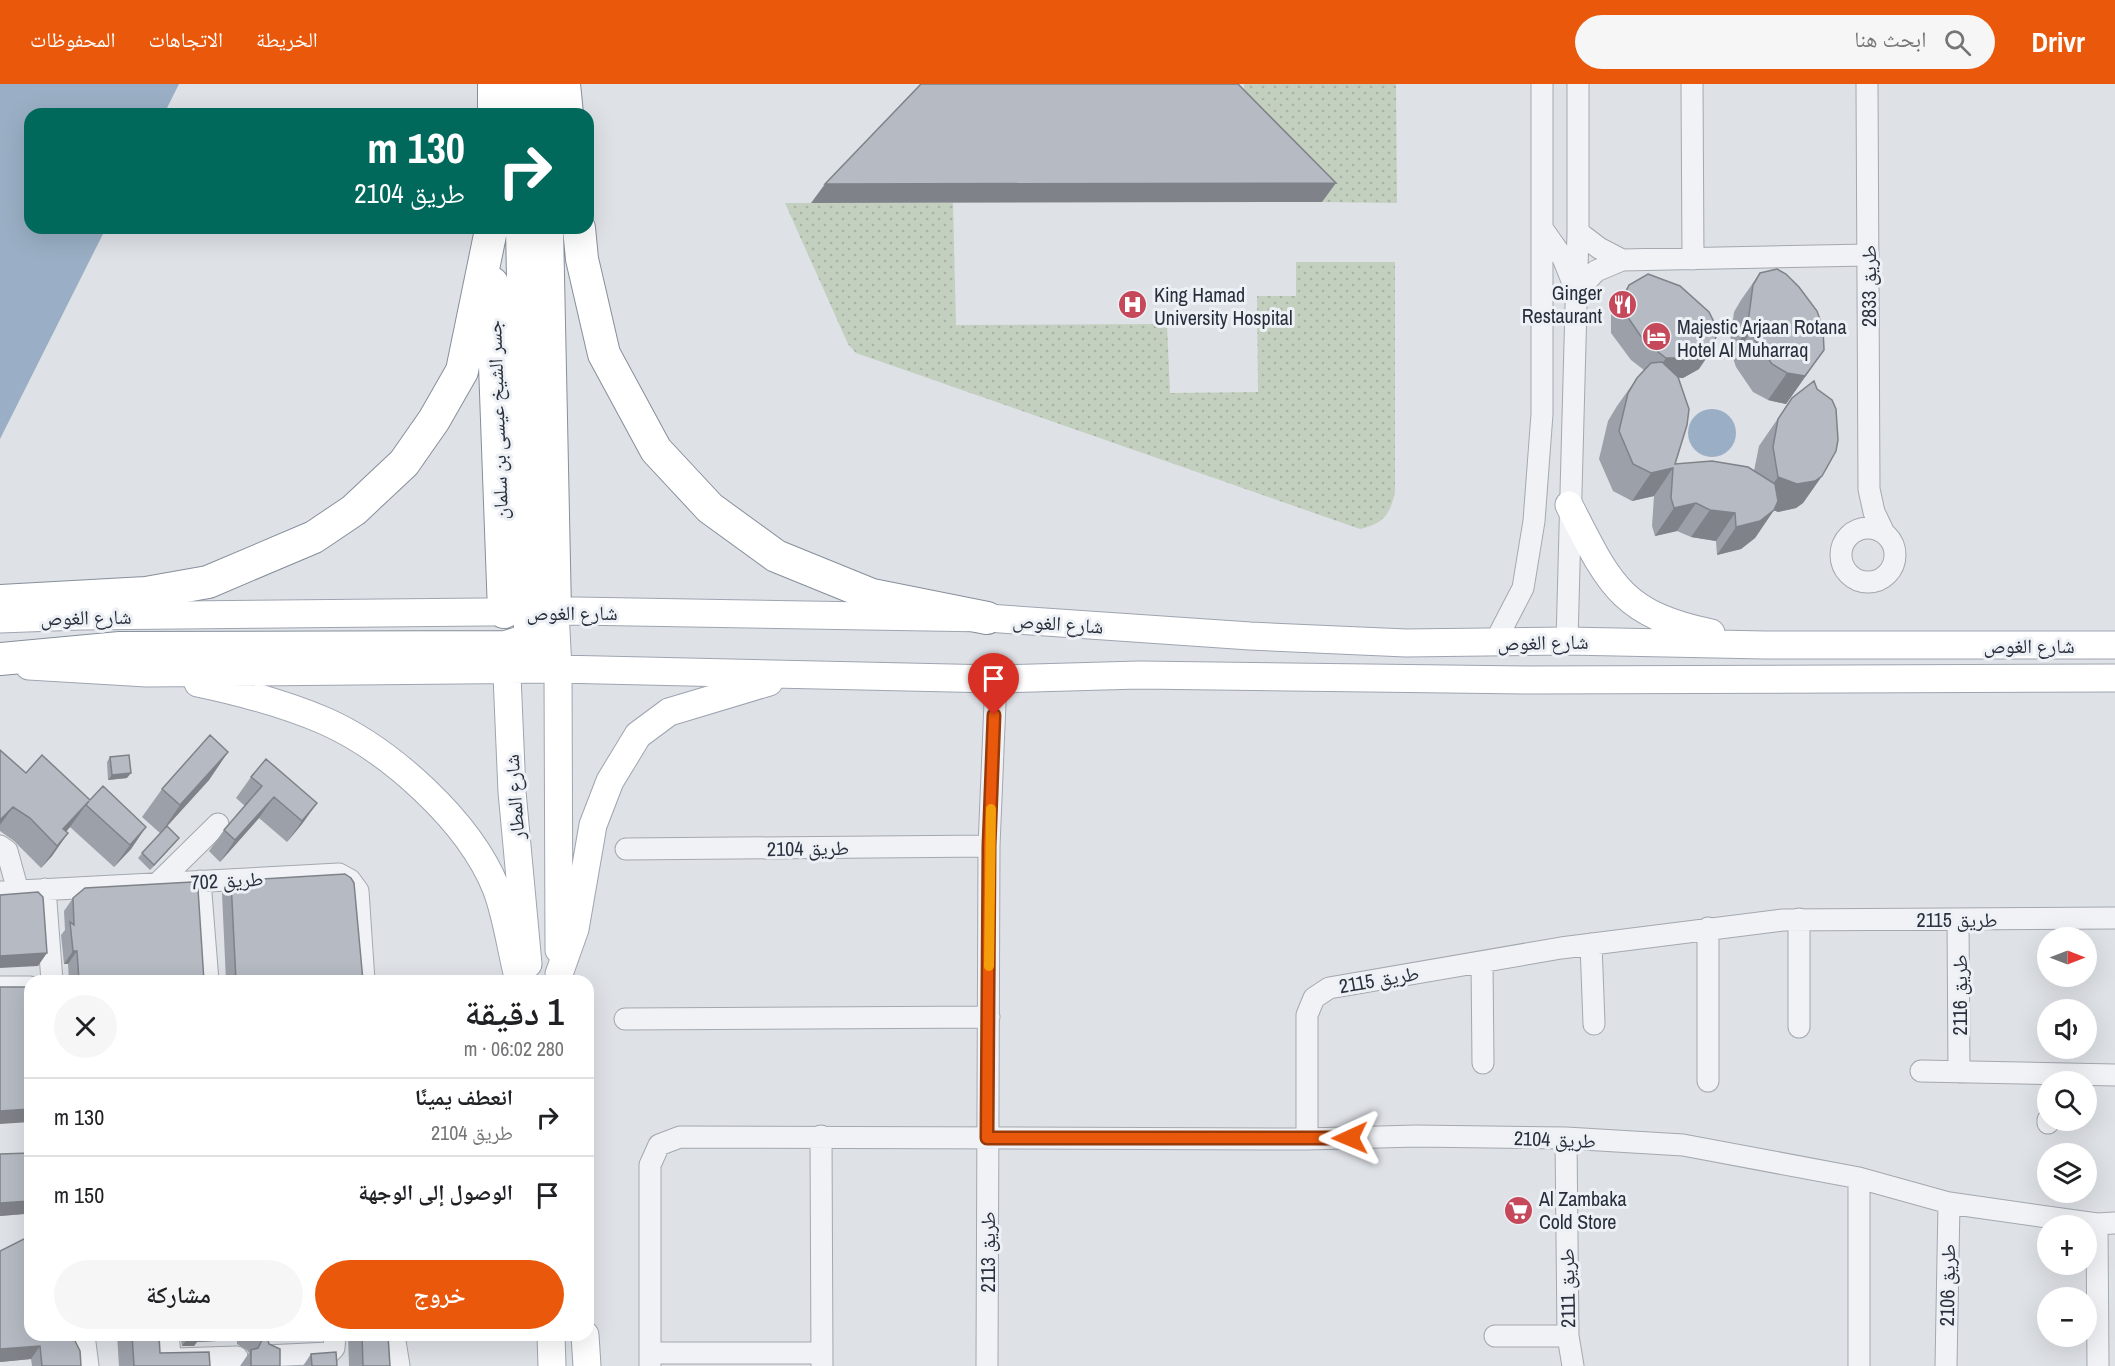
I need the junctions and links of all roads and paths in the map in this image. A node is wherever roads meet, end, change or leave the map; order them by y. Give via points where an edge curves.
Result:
1 (494, 84) edge
2 (517, 84) edge
3 (540, 84) edge
4 (564, 84) edge
5 (1542, 84) edge
6 (1578, 84) edge
7 (1692, 84) edge
8 (1867, 84) edge
9 (494, 108) edge
10 (519, 108) edge
11 (541, 108) edge
12 (566, 108) edge
13 (1542, 228) junction
14 (1578, 232) junction
15 (490, 234) edge
16 (491, 234) edge
17 (522, 234) edge
18 (547, 234) edge
19 (580, 234) edge
20 (1868, 255) junction
21 (1693, 258) junction
22 (1622, 260) junction
23 (1576, 292) junction
24 (1869, 489) junction
25 (1569, 505) junction
26 (1853, 532) junction
27 (1884, 533) junction
28 (0, 601) edge
29 (987, 618) junction
30 (0, 619) edge
31 (522, 632) junction
32 (1567, 641) junction
33 (1494, 644) junction
34 (1765, 645) junction
35 (2115, 645) edge
36 (0, 661) edge
37 (558, 669) junction
38 (147, 673) junction
39 (801, 673) junction
40 (1139, 675) junction
41 (2115, 678) edge
42 (996, 679) junction
43 (218, 824) dead end
44 (0, 846) edge
45 (989, 846) junction
46 (626, 849) dead end
47 (200, 881) junction
48 (158, 883) junction
49 (45, 889) junction
50 (9, 891) edge
51 (2115, 918) edge
52 (1799, 919) junction
53 (1958, 919) junction
54 (1708, 928) junction
55 (1592, 944) junction
56 (1482, 962) junction
57 (52, 975) edge
58 (208, 975) edge
59 (364, 975) edge
60 (518, 975) edge
61 (529, 975) edge
62 (559, 975) edge
63 (560, 975) edge
64 (1, 987) edge
65 (24, 987) edge
66 (989, 1017) junction
67 (625, 1019) dead end
68 (1594, 1024) dead end
69 (1799, 1028) dead end
70 (1483, 1063) dead end
71 (1921, 1071) dead end
72 (1959, 1072) junction
73 (2115, 1075) edge
74 (2037, 1076) edge
75 (2097, 1076) edge
76 (1708, 1081) dead end
77 (821, 1136) junction
78 (987, 1138) junction
79 (1566, 1138) junction
80 (1306, 1139) junction
81 (1859, 1178) junction
82 (1949, 1203) junction
83 (2106, 1224) edge
84 (1495, 1336) dead end
85 (1568, 1336) junction
86 (85, 1341) edge
87 (169, 1341) edge
88 (335, 1341) edge
89 (395, 1341) edge
90 (551, 1341) edge
91 (585, 1341) edge
92 (266, 1356) edge
93 (237, 1357) dead end
94 (822, 1360) edge
95 (2104, 1361) edge
96 (651, 1363) edge
97 (88, 1366) edge
98 (399, 1366) edge
99 (552, 1366) edge
100 (587, 1366) edge
101 (987, 1366) edge
102 (1573, 1366) edge
103 (1859, 1366) edge
104 (1946, 1366) edge

1 - 9 highway
2 - 10 highway
3 - 11 highway
4 - 12 highway
5 - 13 street
6 - 14 street
7 - 21 street
8 - 20 street, طريق 2833
13 - 23 street via 1563,258
13 - 33 street via 1542,414 1534,521 1523,588
14 - 22 street
14 - 23 street
15 - 28 highway via 462,371 404,462 354,510 314,537 208,582 146,593
16 - 31 highway, جسر الشيخ عيسى بن سلمان
17 - 31 highway
18 - 31 highway
19 - 29 highway via 604,354 656,450 710,508 776,556 872,595
20 - 21 street
20 - 24 street, طريق 2833
21 - 22 street
22 - 23 street via 1596,271
23 - 25 street
24 - 26 street, طريق 2833
24 - 27 street, طريق 2833
25 - 32 street
25 - 34 main road via 1616,589 1652,616
26 - 27 street via 1869,528
26 - 27 street via 1843,545 1842,561 1849,575 1863,582 1886,575 1894,562 1893,546
29 - 31 main road, شارع الغوص
29 - 33 main road, شارع الغوص via 1321,639
30 - 31 main road, شارع الغوص
31 - 36 highway via 120,648
31 - 37 highway
31 - 38 main road, شارع الغوص
31 - 61 main road, شارع المطار via 512,792
32 - 33 main road, شارع الغوص
32 - 34 main road, شارع الغوص
32 - 40 main road via 1549,655 1531,662 1178,666
34 - 35 main road, شارع الغوص
36 - 38 main road, شارع الغوص
37 - 39 main road, شارع الغوص
37 - 62 main road
38 - 60 main road via 223,688 315,718 366,743 391,763 447,813 476,851 496,888
39 - 42 main road, شارع الغوص
39 - 63 main road via 669,712 638,735 610,781 593,825 575,929
40 - 41 main road, شارع الغوص via 1527,680
40 - 42 main road, شارع الغوص
42 - 45 street
43 - 48 street
44 - 50 street via 10,859
45 - 46 street, طريق 2104
45 - 66 street
47 - 48 street, طريق 702
47 - 58 street
47 - 59 street, طريق 702 via 326,874 339,874 350,880 358,891 360,904
48 - 49 street, طريق 702
49 - 50 street, طريق 702
49 - 57 street
51 - 53 street, طريق 2115
52 - 53 street, طريق 2115
52 - 54 street, طريق 2115
52 - 69 street
53 - 72 street, طريق 2116
54 - 55 street, طريق 2115
54 - 76 street
55 - 56 street, طريق 2115
55 - 68 street
56 - 70 street
56 - 80 street, طريق 2115 via 1329,988 1317,994 1307,1015
64 - 65 street
66 - 67 street
66 - 78 street
71 - 72 street
72 - 74 street
73 - 75 street
77 - 78 street, طريق 2104
77 - 94 street
77 - 96 street, طريق 2104 via 680,1137 659,1145 650,1165
78 - 80 street, طريق 2104
78 - 101 street, طريق 2113
79 - 80 street, طريق 2104
79 - 81 street, طريق 2104 via 1683,1145
79 - 85 street, طريق 2111
81 - 82 street, طريق 2104
81 - 103 street
82 - 83 street, طريق 2104
82 - 104 street, طريق 2106
83 - 95 street
84 - 85 street
85 - 102 street, طريق 2111
86 - 97 street
87 - 93 street via 170,1354 176,1359
88 - 92 street via 329,1353
89 - 98 street
90 - 99 main road
91 - 100 main road
94 - 96 street

